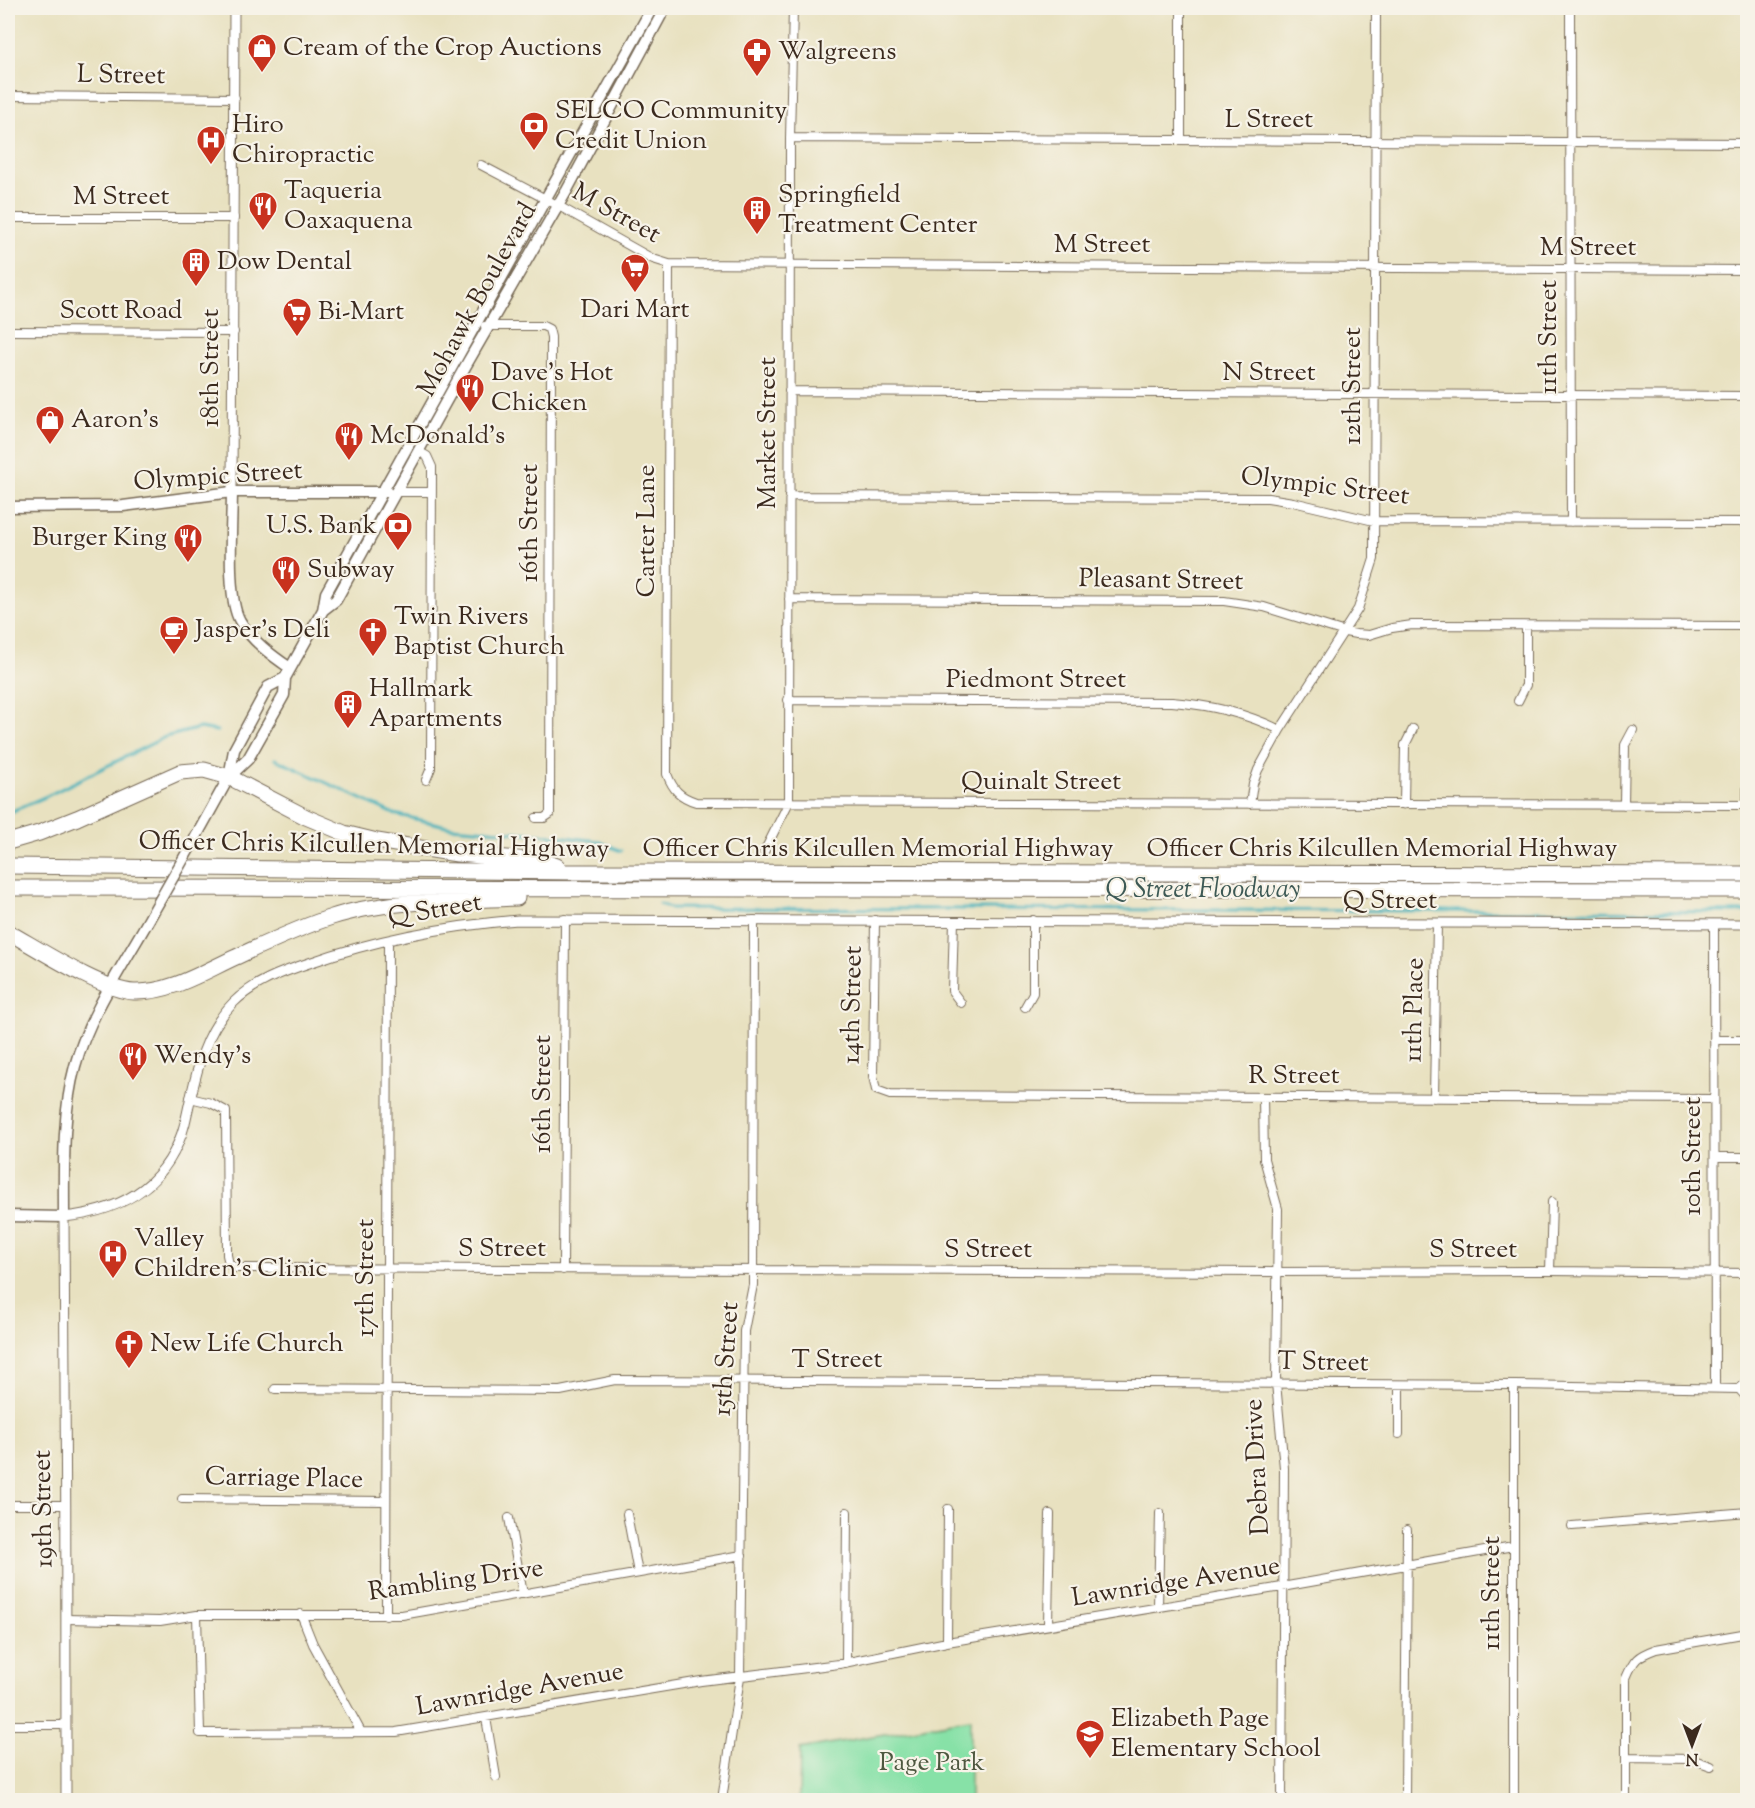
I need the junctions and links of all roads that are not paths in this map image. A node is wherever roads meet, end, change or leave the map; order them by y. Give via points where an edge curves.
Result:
1 (234, 8) edge
2 (652, 8) edge
3 (665, 8) edge
4 (793, 8) edge
5 (1181, 8) edge
6 (1376, 8) edge
7 (1570, 8) edge
8 (8, 96) edge
9 (235, 98) junction
10 (790, 138) junction
11 (1181, 140) junction
12 (1375, 141) junction
13 (1571, 142) junction
14 (1748, 143) edge
15 (481, 165) dead end
16 (545, 198) junction
17 (557, 205) junction
18 (8, 218) edge
19 (234, 218) junction
20 (669, 264) junction
21 (790, 265) junction
22 (1374, 268) junction
23 (1570, 269) junction
24 (1748, 270) edge
25 (475, 326) junction
26 (488, 326) junction
27 (8, 331) edge
28 (234, 332) junction
29 (789, 391) junction
30 (1374, 394) junction
31 (1571, 395) junction
32 (1748, 396) edge
33 (418, 451) junction
34 (232, 492) junction
35 (382, 492) junction
36 (395, 492) junction
37 (432, 492) junction
38 (789, 496) junction
39 (8, 507) edge
40 (1374, 521) junction
41 (1571, 522) junction
42 (1748, 522) edge
43 (789, 598) junction
44 (323, 610) junction
45 (1526, 626) junction
46 (1748, 627) edge
47 (1345, 632) junction
48 (288, 673) junction
49 (1748, 688) edge
50 (788, 700) junction
51 (1518, 701) dead end
52 (1413, 729) dead end
53 (1280, 730) junction
54 (1633, 730) dead end
55 (229, 777) junction
56 (426, 780) dead end
57 (679, 794) joint
58 (789, 802) junction
59 (1250, 804) junction
60 (1404, 804) junction
61 (1624, 805) junction
62 (1747, 805) edge
63 (536, 818) dead end
64 (8, 842) edge
65 (764, 852) dead end
66 (8, 866) edge
67 (574, 872) junction
68 (1748, 874) edge
69 (8, 888) edge
70 (560, 888) junction
71 (1748, 890) edge
72 (565, 919) junction
73 (754, 920) junction
74 (875, 920) junction
75 (1033, 920) junction
76 (954, 921) junction
77 (1437, 923) junction
78 (1714, 924) junction
79 (1748, 924) edge
80 (8, 932) edge
81 (388, 940) junction
82 (111, 988) junction
83 (960, 1003) dead end
84 (1025, 1007) dead end
85 (1714, 1040) junction
86 (1748, 1040) edge
87 (876, 1090) joint
88 (1263, 1096) junction
89 (190, 1098) junction
90 (1434, 1098) junction
91 (1713, 1100) junction
92 (1715, 1157) junction
93 (1748, 1157) edge
94 (1552, 1202) dead end
95 (8, 1216) edge
96 (64, 1216) junction
97 (387, 1269) junction
98 (563, 1270) junction
99 (753, 1271) junction
100 (1550, 1271) junction
101 (1276, 1272) junction
102 (1714, 1274) junction
103 (1748, 1274) edge
104 (744, 1381) junction
105 (1748, 1382) edge
106 (1276, 1383) junction
107 (1399, 1385) junction
108 (1514, 1385) junction
109 (1715, 1388) junction
110 (275, 1389) dead end
111 (387, 1389) junction
112 (1739, 1389) junction
113 (1748, 1399) edge
114 (1399, 1434) dead end
115 (182, 1498) dead end
116 (386, 1501) junction
117 (8, 1505) edge
118 (66, 1505) junction
119 (948, 1509) dead end
120 (847, 1512) dead end
121 (1748, 1512) edge
122 (1160, 1513) dead end
123 (627, 1514) dead end
124 (1050, 1514) dead end
125 (509, 1518) dead end
126 (1572, 1526) dead end
127 (1407, 1530) dead end
128 (1514, 1546) junction
129 (742, 1555) junction
130 (1407, 1564) junction
131 (638, 1573) junction
132 (1282, 1587) junction
133 (523, 1594) junction
134 (1158, 1607) junction
135 (301, 1614) junction
136 (197, 1615) junction
137 (386, 1617) junction
138 (66, 1619) junction
139 (1048, 1625) junction
140 (1748, 1633) edge
141 (947, 1642) junction
142 (846, 1663) junction
143 (740, 1677) junction
144 (486, 1718) junction
145 (8, 1725) edge
146 (66, 1725) junction
147 (361, 1732) junction
148 (1626, 1758) junction
149 (1711, 1767) dead end
150 (496, 1777) dead end
151 (66, 1800) edge
152 (722, 1800) edge
153 (1282, 1800) edge
154 (1405, 1800) edge
155 (1514, 1800) edge
156 (1626, 1800) edge

1 - 9 street, 18th Street
2 - 16 main road, Mohawk Boulevard
3 - 17 main road, Mohawk Boulevard
4 - 10 street, Market Street
5 - 11 street
6 - 12 street, 12th Street
7 - 13 street, 11th Street
8 - 9 street, L Street
9 - 19 street, 18th Street
10 - 11 street, L Street
10 - 21 street, Market Street
11 - 12 street, L Street
12 - 13 street, L Street
12 - 22 street, 12th Street
13 - 14 street, L Street
13 - 23 street, 11th Street
15 - 16 street, M Street
16 - 17 street, M Street
16 - 25 main road, Mohawk Boulevard
17 - 20 street, M Street via 653,259
17 - 26 main road, Mohawk Boulevard
18 - 19 street, M Street
19 - 28 street, 18th Street
20 - 21 street, M Street
20 - 57 street, Carter Lane via 667,774
21 - 22 street, M Street
21 - 29 street, Market Street
22 - 23 street, M Street
22 - 30 street, 12th Street
23 - 24 street, M Street
23 - 31 street, 11th Street
25 - 26 street, 16th Street
25 - 35 main road, Mohawk Boulevard
26 - 33 main road, Mohawk Boulevard
26 - 63 street, 16th Street via 543,326 549,329 551,337 550,814
27 - 28 street, Scott Road
28 - 34 street, 18th Street
29 - 30 street, N Street
29 - 38 street, Market Street
30 - 31 street, N Street
30 - 40 street, 12th Street
31 - 32 street, N Street
31 - 41 street, 11th Street
33 - 36 main road, Mohawk Boulevard
33 - 37 street via 430,463
34 - 35 main road, Olympic Street
34 - 39 main road, Olympic Street via 123,506
34 - 48 main road, 18th Street via 232,590 239,619 254,640
35 - 36 main road, Olympic Street
35 - 44 main road, Mohawk Boulevard via 326,593
36 - 37 street, Olympic Street
36 - 44 main road, Mohawk Boulevard via 336,600
37 - 56 street via 431,768
38 - 40 street, Olympic Street via 1269,498
38 - 43 street, Market Street
40 - 41 street, Olympic Street
40 - 47 street, 12th Street via 1374,559 1358,609
41 - 42 street, Olympic Street
43 - 47 street, Pleasant Street via 1245,602
43 - 50 street, Market Street
44 - 48 main road, Mohawk Boulevard
45 - 46 street, Pleasant Street
45 - 47 street, Pleasant Street via 1412,625 1369,635
45 - 51 street via 1526,685
47 - 53 street, 12th Street
48 - 55 main road, Mohawk Boulevard via 284,694 248,759
48 - 55 main road, Mohawk Boulevard via 268,687 234,750
49 - 62 street
50 - 53 street, Piedmont Street via 1172,702 1234,712
50 - 58 street, Market Street
52 - 60 street via 1405,745
53 - 59 street, 12th Street via 1258,770
54 - 61 street via 1625,745
55 - 64 highway via 204,770 180,772 68,822
55 - 67 highway via 344,833 457,854 543,861
55 - 82 main road, Mohawk Boulevard, bridge
57 - 58 street, Quinalt Street via 696,802
58 - 59 street, Quinalt Street
58 - 65 street, Market Street
59 - 60 street, Quinalt Street
60 - 61 street, Quinalt Street
61 - 62 street, Quinalt Street
66 - 67 highway, Officer Chris Kilcullen Memorial Highway
67 - 68 highway, Officer Chris Kilcullen Memorial Highway
69 - 70 highway, Officer Chris Kilcullen Memorial Highway
70 - 71 highway, Officer Chris Kilcullen Memorial Highway
70 - 82 highway via 537,897 423,903 333,917 156,991
72 - 73 street, Q Street
72 - 81 street, Q Street via 478,924
72 - 98 street, 16th Street
73 - 74 street, Q Street
73 - 99 street, 15th Street
74 - 76 street, Q Street
74 - 87 street, 14th Street
75 - 76 street, Q Street
75 - 77 street, Q Street
75 - 84 street via 1033,993
76 - 83 street via 952,991
77 - 78 street, Q Street
77 - 90 street, 11th Place
78 - 79 street, Q Street
78 - 85 street, 10th Street
80 - 82 highway
81 - 89 street, Q Street via 327,956 255,985 234,1002 209,1035
81 - 97 street, 17th Street
82 - 96 main road, Mohawk Boulevard via 76,1063 69,1092
85 - 86 street
85 - 91 street, 10th Street
87 - 88 street, R Street via 890,1095
88 - 90 street, R Street
88 - 101 street, Debra Drive via 1264,1159 1278,1209
89 - 96 street, Q Street via 176,1147 148,1185 110,1208
89 - 97 street, S Street via 226,1112 229,1263 236,1268
90 - 91 street, R Street
91 - 92 street, 10th Street
92 - 93 street
92 - 102 street, 10th Street
94 - 100 street
95 - 96 main road
96 - 118 street, 19th Street
97 - 98 street, S Street
97 - 111 street, 17th Street
98 - 99 street, S Street
99 - 101 street, S Street
99 - 104 street, 15th Street via 744,1331
100 - 101 street, S Street
100 - 102 street, S Street
101 - 106 street, Debra Drive
102 - 103 street, S Street
102 - 109 street, 10th Street
104 - 106 street, T Street
104 - 111 street, T Street via 615,1380 560,1391
104 - 129 street, 15th Street
105 - 112 street
106 - 107 street, T Street
106 - 132 street, Debra Drive via 1284,1468
107 - 108 street, T Street
107 - 114 street, T Street
108 - 109 street, T Street
108 - 128 street, 11th Street
109 - 112 street, T Street
110 - 111 street, T Street
111 - 116 street, 17th Street
112 - 113 street
115 - 116 street, Carriage Place
116 - 137 street, 17th Street
117 - 118 street
118 - 138 street, 19th Street
119 - 141 street
120 - 142 street
121 - 126 street
122 - 134 street
123 - 131 street
124 - 139 street
125 - 133 street
127 - 130 street
128 - 130 street, Lawnridge Avenue
128 - 155 street, 11th Street
129 - 131 street, Rambling Drive
129 - 143 street, 15th Street
130 - 132 street, Lawnridge Avenue
130 - 154 street
131 - 133 street, Rambling Drive
132 - 134 street, Lawnridge Avenue
132 - 153 street, Debra Drive
133 - 137 street, Rambling Drive
134 - 139 street, Lawnridge Avenue
135 - 136 street, Rambling Drive
135 - 137 street, Rambling Drive
135 - 147 street
136 - 138 street, Rambling Drive via 160,1621
136 - 147 street, Lawnridge Avenue via 200,1732
138 - 146 street, 19th Street
139 - 141 street, Lawnridge Avenue
140 - 148 street via 1656,1649 1632,1662 1626,1678
141 - 142 street, Lawnridge Avenue
142 - 143 street, Lawnridge Avenue
143 - 144 street, Lawnridge Avenue
143 - 152 street, 15th Street
144 - 147 street, Lawnridge Avenue via 396,1732
144 - 150 street
145 - 146 street
146 - 151 street, 19th Street
148 - 149 street via 1691,1759
148 - 156 street

